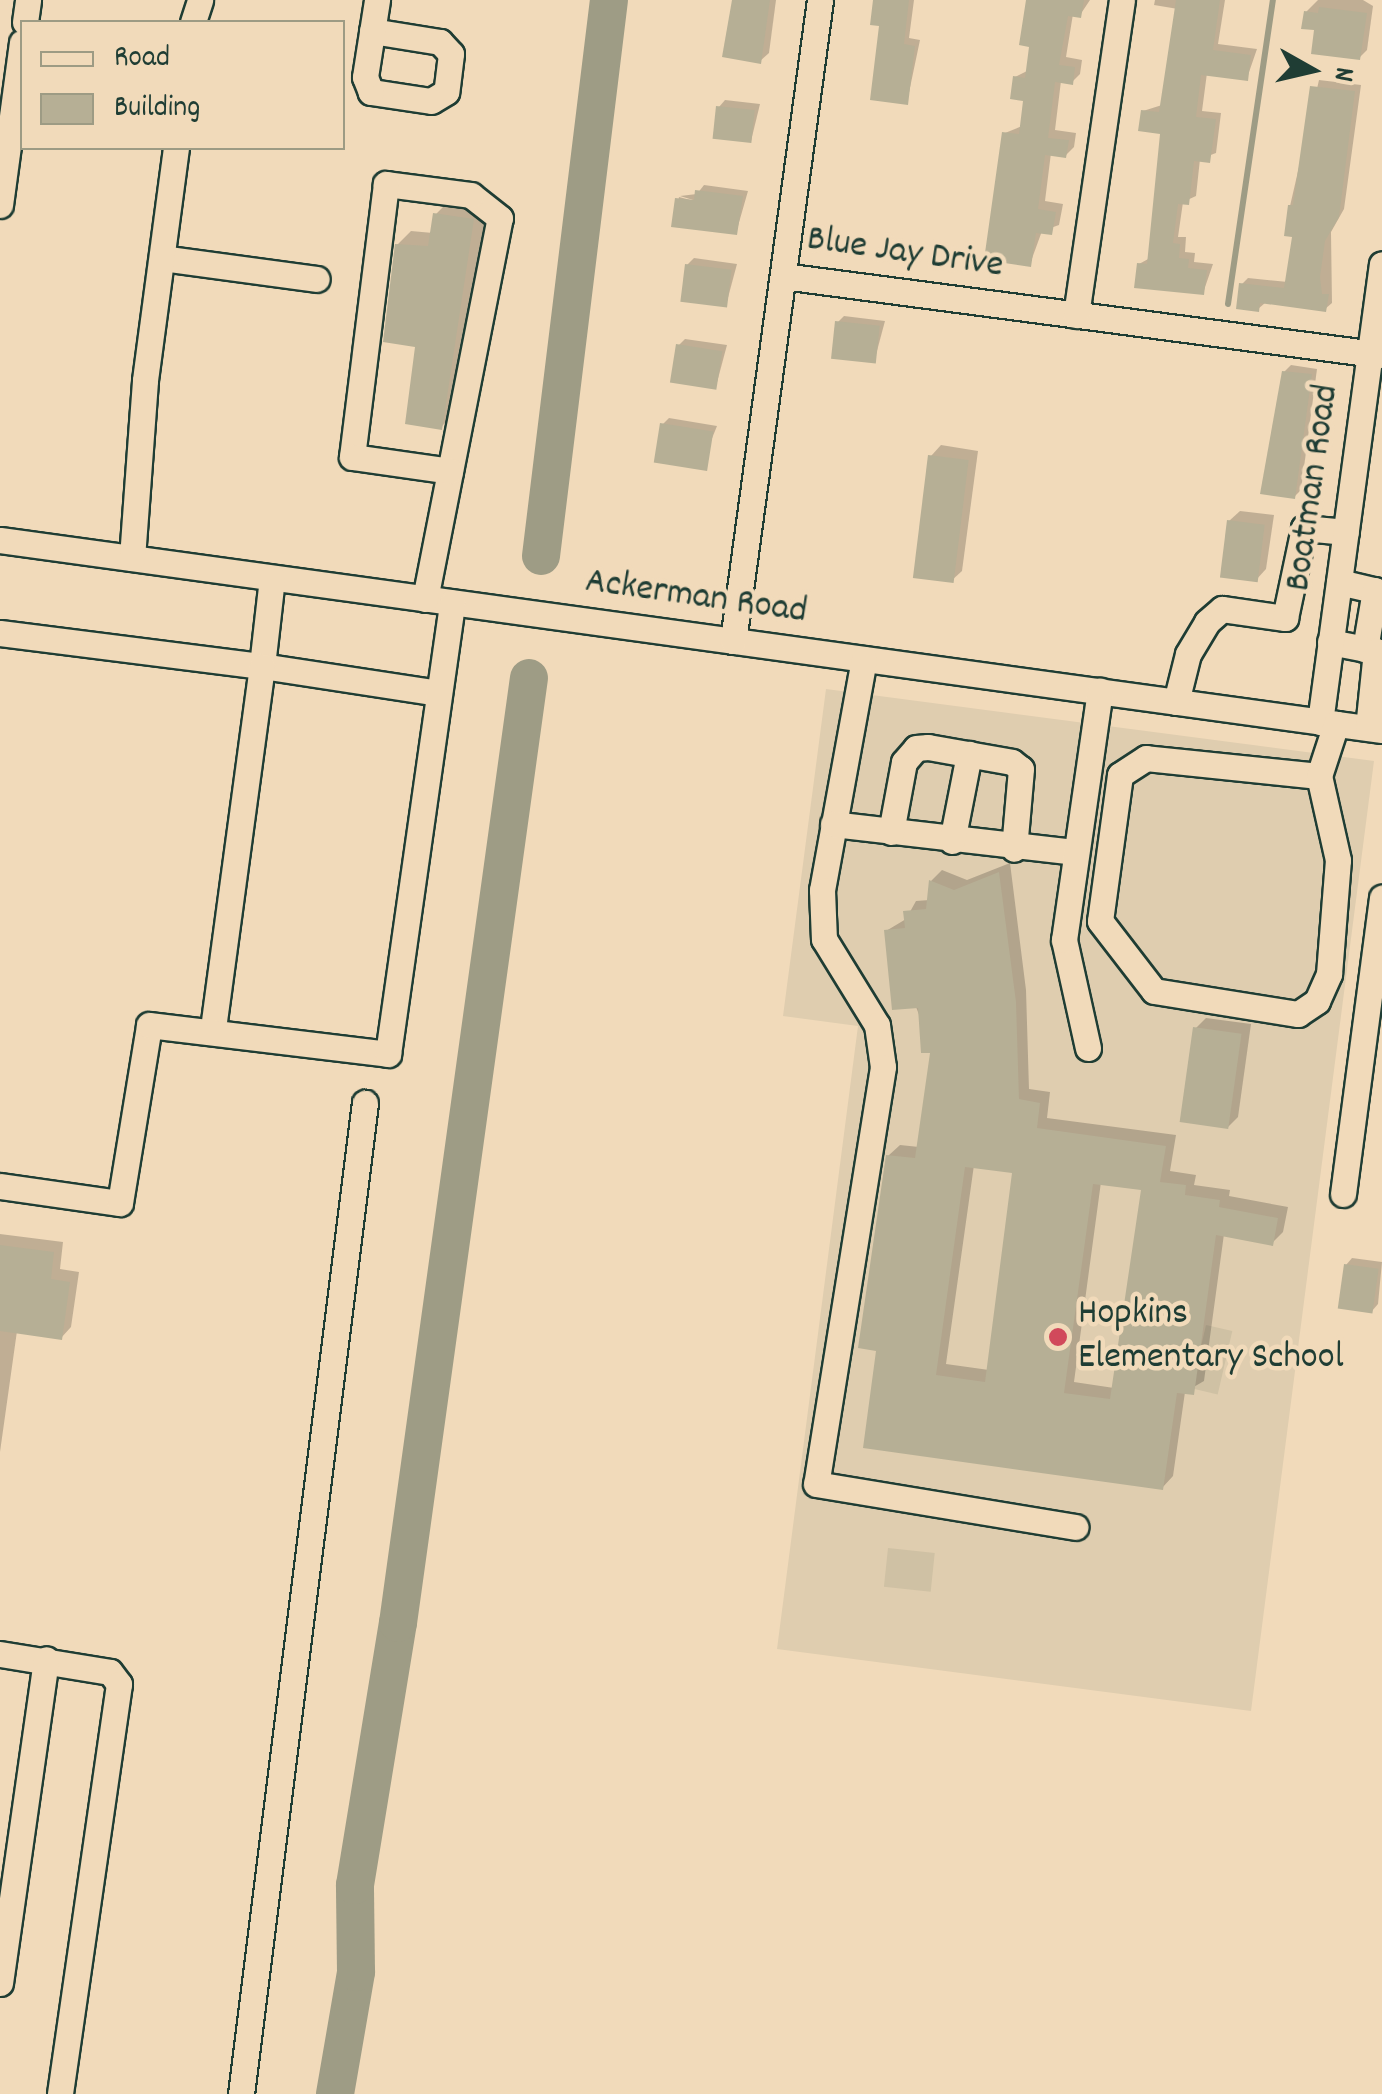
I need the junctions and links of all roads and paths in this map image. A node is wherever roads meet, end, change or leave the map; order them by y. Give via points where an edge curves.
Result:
1 (377, 0) edge
2 (820, 0) edge
3 (1122, 0) edge
4 (372, 31) dead end
5 (20, 57) edge
6 (176, 150) edge
7 (0, 204) edge
8 (162, 258) junction
9 (1382, 264) edge
10 (783, 276) junction
11 (317, 279) dead end
12 (1076, 315) junction
13 (1376, 354) edge
14 (450, 471) junction
15 (1346, 532) junction
16 (0, 540) edge
17 (132, 558) junction
18 (272, 578) junction
19 (1339, 582) junction
20 (425, 599) junction
21 (452, 603) junction
22 (0, 633) edge
23 (733, 641) junction
24 (1330, 642) junction
25 (1374, 650) edge
26 (864, 659) junction
27 (262, 666) junction
28 (1100, 691) junction
29 (438, 693) junction
30 (1176, 702) junction
31 (1328, 723) junction
32 (1375, 729) edge
33 (969, 754) junction
34 (1319, 776) junction
35 (833, 824) junction
36 (891, 832) junction
37 (952, 840) junction
38 (1014, 849) junction
39 (1074, 852) junction
40 (1382, 898) edge
41 (1374, 1022) edge
42 (213, 1030) junction
43 (1088, 1048) dead end
44 (365, 1103) dead end
45 (0, 1186) edge
46 (1343, 1194) dead end
47 (1075, 1527) dead end
48 (0, 1654) edge
49 (46, 1659) junction
50 (0, 1983) edge
51 (60, 2094) edge
52 (241, 2094) edge

1 - 4 street
2 - 10 street
3 - 12 street
5 - 7 street
6 - 8 street
8 - 11 street
8 - 17 street
9 - 13 street, Boatman Road
10 - 12 street, Blue Jay Drive
10 - 23 street, Blue Jay Drive
12 - 13 street, Blue Jay Drive
13 - 15 street, Boatman Road
14 - 14 street via 500,218 471,195 386,184 352,457
14 - 20 street
15 - 19 street, Boatman Road
15 - 30 street via 1304,528 1286,618 1222,609 1207,622 1188,654
16 - 17 street, Ackerman Road
17 - 18 street, Ackerman Road
18 - 20 street, Ackerman Road
18 - 27 street
19 - 24 street, Boatman Road
19 - 25 street via 1374,590
20 - 21 street, Ackerman Road
21 - 23 street, Ackerman Road
21 - 29 street
22 - 27 street
23 - 26 street, Ackerman Road
24 - 25 street
24 - 31 street, Boatman Road
25 - 32 street
26 - 28 street, Ackerman Road
26 - 35 street
27 - 29 street
27 - 42 street
28 - 30 street, Ackerman Road
28 - 39 street
29 - 42 street via 388,1054
30 - 31 street, Ackerman Road
31 - 32 street, Ackerman Road
31 - 34 street, Boatman Road
33 - 36 street via 916,748 904,762
33 - 37 street
33 - 38 street via 1021,769
34 - 34 street via 1338,860 1329,974 1317,1001 1298,1014 1154,992 1100,921 1114,790 1132,766 1146,758
35 - 36 street
35 - 47 street via 822,890 824,939 877,1025 883,1068 816,1484
36 - 37 street
37 - 38 street
38 - 39 street
39 - 43 street via 1064,940
40 - 41 street
41 - 46 street
42 - 45 street via 149,1025 120,1203
44 - 52 street
48 - 49 street
49 - 50 street
49 - 51 street via 110,1672 120,1684

